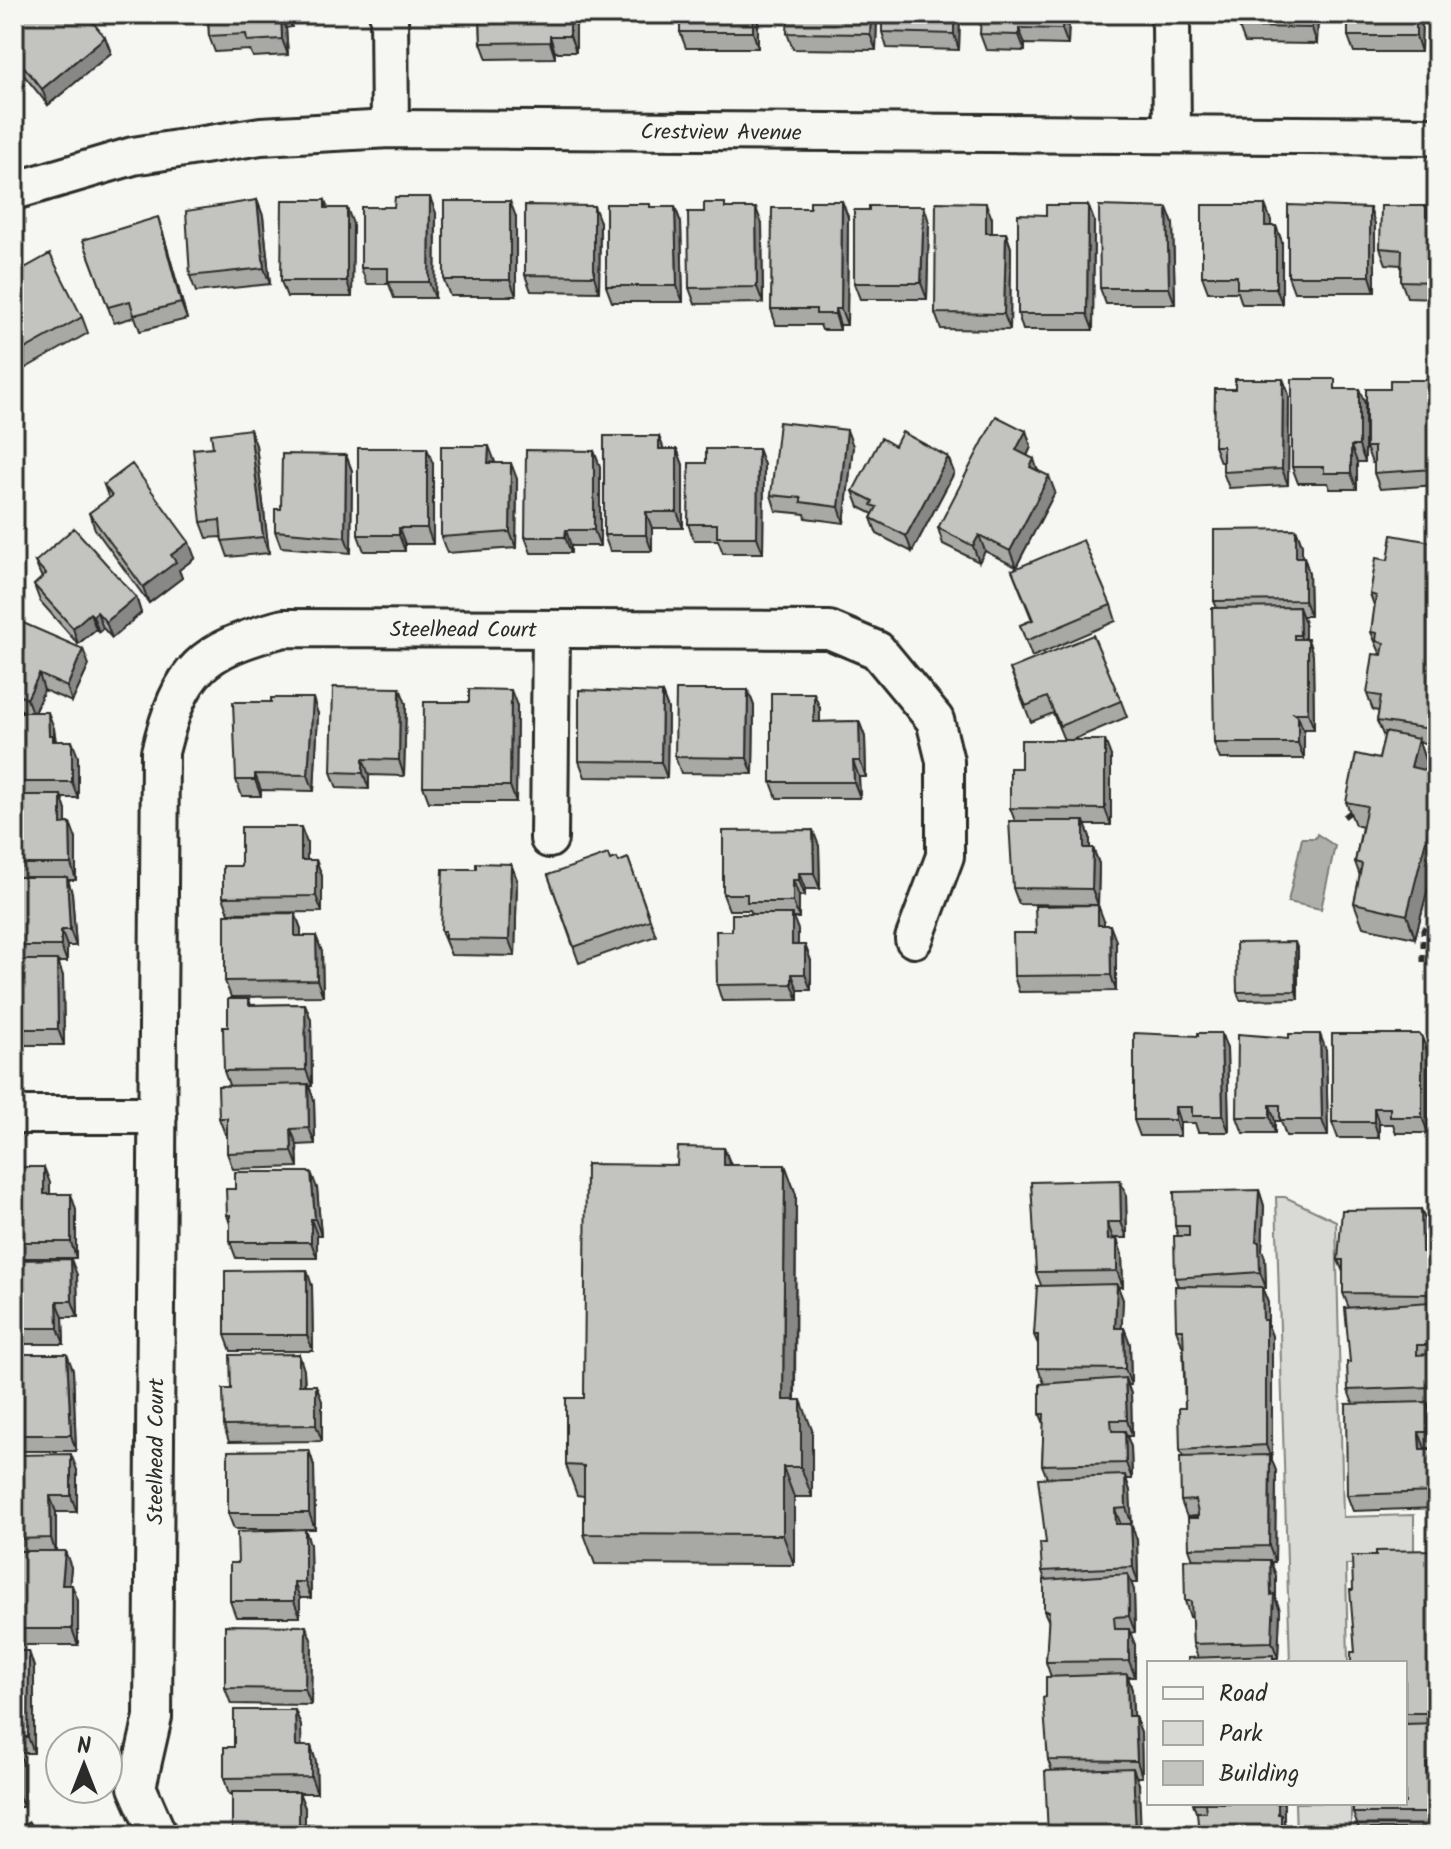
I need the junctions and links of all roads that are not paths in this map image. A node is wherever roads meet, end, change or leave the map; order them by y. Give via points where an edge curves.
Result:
1 (389, 14) edge
2 (1168, 14) edge
3 (390, 129) junction
4 (1172, 134) junction
5 (1437, 136) edge
6 (14, 191) edge
7 (551, 631) junction
8 (549, 839) dead end
9 (914, 939) dead end
10 (14, 1115) edge
11 (158, 1115) junction
12 (158, 1835) edge

1 - 3 street
2 - 4 street
3 - 4 street, Crestview Avenue
3 - 6 street, Crestview Avenue via 261,136 133,156
4 - 5 street, Crestview Avenue
7 - 8 street
7 - 9 street, Steelhead Court via 829,630 877,650 935,720 945,761 945,856
7 - 11 street, Steelhead Court via 284,628 237,640 196,666 172,704 160,752
10 - 11 street
11 - 12 street, Steelhead Court via 153,1717 137,1787

